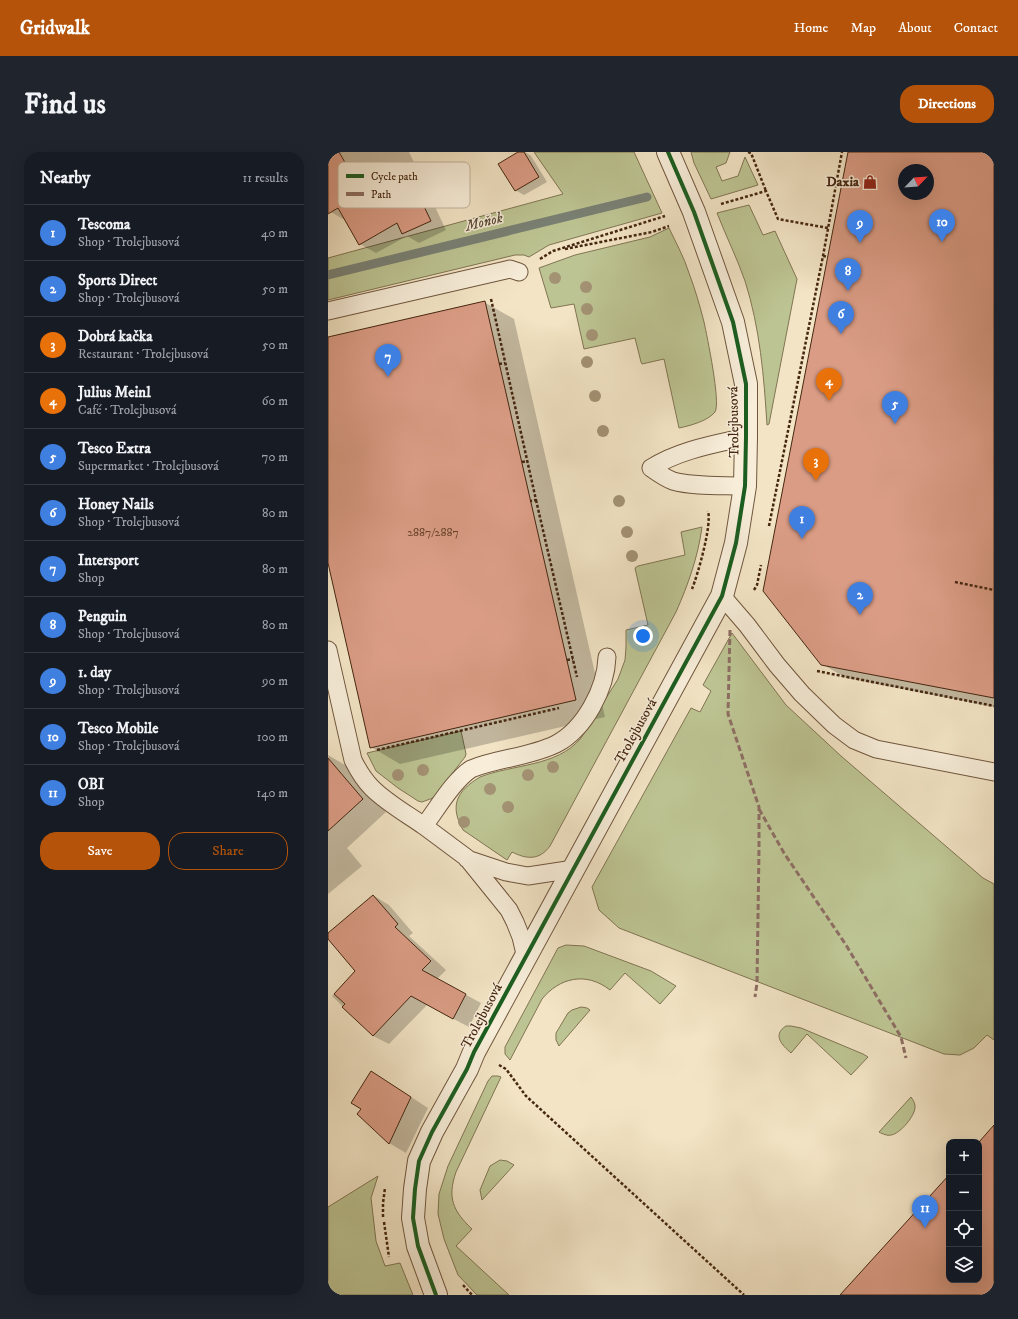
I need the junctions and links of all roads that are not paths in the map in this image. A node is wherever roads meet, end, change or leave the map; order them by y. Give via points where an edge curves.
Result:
1 (668, 152) edge
2 (519, 272) road end
3 (328, 311) edge
4 (746, 437) junction
5 (745, 486) junction
6 (722, 596) junction
7 (328, 650) edge
8 (607, 657) dead end
9 (994, 772) edge
10 (424, 826) junction
11 (467, 858) junction
12 (574, 869) junction
13 (526, 958) junction
14 (436, 1295) edge

1 - 4 street, Trolejbusová via 694,212 733,322 746,384
2 - 3 lane via 510,269
4 - 5 street, Trolejbusová
4 - 5 lane via 678,455 651,468 672,480 685,483
5 - 6 street, Trolejbusová via 736,543
6 - 9 lane via 802,694 834,725 854,740 876,749
6 - 12 street, Trolejbusová
7 - 10 lane via 353,760 360,773 384,798
8 - 10 lane via 607,667 594,704 569,735 557,744 539,751 471,769 454,785
10 - 11 lane
11 - 12 lane via 506,872 528,876
11 - 13 lane via 509,910 521,937
12 - 13 street, Trolejbusová
13 - 14 street, Trolejbusová via 474,1052 419,1161 413,1218 418,1246

